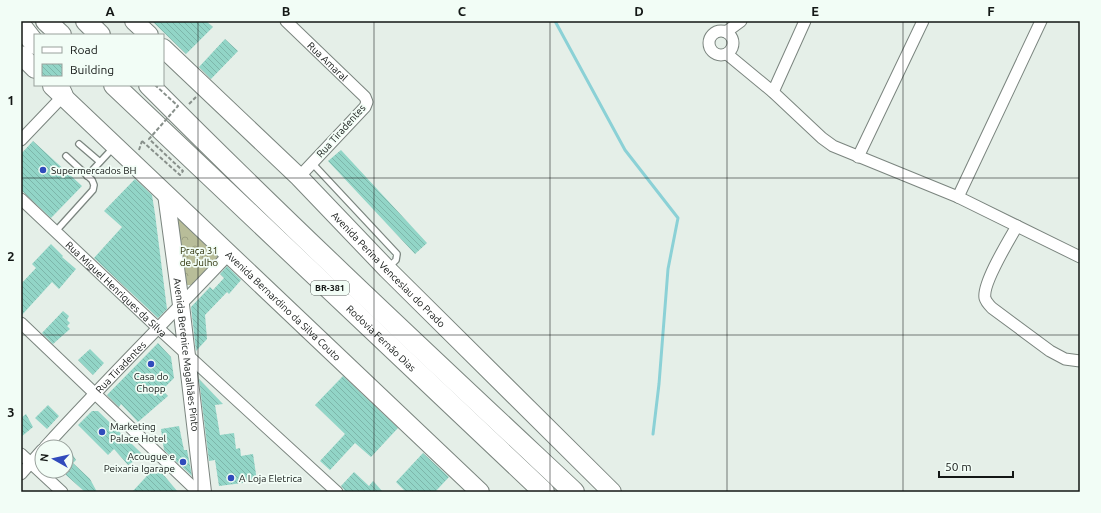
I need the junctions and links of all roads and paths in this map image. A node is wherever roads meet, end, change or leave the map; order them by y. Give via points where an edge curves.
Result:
1 (46, 21) edge
2 (86, 21) edge
3 (286, 21) edge
4 (741, 21) edge
5 (806, 21) edge
6 (923, 21) edge
7 (1041, 21) edge
8 (136, 22) edge
9 (21, 26) edge
10 (726, 32) junction
11 (60, 34) edge
12 (99, 34) edge
13 (148, 34) edge
14 (34, 43) edge
15 (164, 49) edge
16 (727, 54) junction
17 (21, 55) edge
18 (34, 68) edge
19 (115, 86) edge
20 (151, 86) edge
21 (156, 86) edge
22 (58, 89) edge
23 (773, 92) junction
24 (367, 102) joint
25 (21, 140) edge
26 (142, 141) dead end
27 (79, 144) dead end
28 (116, 146) junction
29 (66, 156) dead end
30 (858, 157) junction
31 (100, 162) junction
32 (312, 163) junction
33 (87, 176) junction
34 (299, 177) junction
35 (166, 194) junction
36 (958, 197) junction
37 (21, 199) edge
38 (1017, 226) junction
39 (56, 231) junction
40 (230, 253) junction
41 (1080, 257) edge
42 (387, 269) junction
43 (181, 305) junction
44 (21, 323) edge
45 (158, 328) junction
46 (187, 353) junction
47 (1080, 361) edge
48 (95, 393) junction
49 (52, 439) edge
50 (21, 454) edge
51 (34, 459) edge
52 (30, 463) junction
53 (21, 474) edge
54 (62, 492) edge
55 (198, 492) edge
56 (203, 492) edge
57 (336, 492) edge
58 (480, 492) edge
59 (544, 492) edge
60 (574, 492) edge
61 (612, 492) edge

1 - 11 highway
2 - 12 highway
3 - 24 street, Rua Amaral via 365,97
4 - 10 street
5 - 23 street
6 - 30 street
7 - 36 street
8 - 13 main road
9 - 14 highway
10 - 16 street via 733,41 732,48
10 - 16 street via 714,34 710,44 716,54
15 - 34 main road, Avenida Perina Venceslau do Prado
16 - 23 street
17 - 18 main road
19 - 59 highway, Rodovia Fernão Dias / BR-381
20 - 60 highway, Rodovia Fernão Dias / BR-381 via 342,274
21 - 26 path, bridge via 178,106 149,139 182,171 180,175
22 - 25 street
22 - 28 main road, Avenida Bernardino da Silva Couto
23 - 30 street via 825,140
24 - 32 street, Rua Tiradentes via 365,108
27 - 31 lane
28 - 31 lane
28 - 35 main road, Avenida Bernardino da Silva Couto
29 - 33 lane
30 - 36 street
31 - 33 lane
32 - 34 street, Rua Tiradentes
32 - 42 lane via 397,254 396,260
33 - 39 lane via 94,182 93,190
34 - 42 main road, Avenida Perina Venceslau do Prado
35 - 40 main road, Avenida Bernardino da Silva Couto
35 - 43 main road, Avenida Berenice Magalhães Pinto
36 - 38 street
37 - 39 street, Rua Miguel Henriques da Silva
38 - 41 street
38 - 47 street via 986,287 987,303 1050,351 1065,359
39 - 45 street, Rua Miguel Henriques da Silva
40 - 43 street, Rua Tiradentes
40 - 58 main road, Avenida Bernardino da Silva Couto
42 - 61 main road, Avenida Perina Venceslau do Prado
43 - 45 street, Rua Tiradentes
43 - 46 main road, Avenida Berenice Magalhães Pinto
44 - 48 street
45 - 46 street, Rua Miguel Henriques da Silva
45 - 48 street, Rua Tiradentes
46 - 56 main road, Avenida Berenice Magalhães Pinto
46 - 57 street, Rua Miguel Henriques da Silva
48 - 49 street, Rua Tiradentes
48 - 55 street
50 - 52 street
51 - 52 street
52 - 53 street
52 - 54 street

